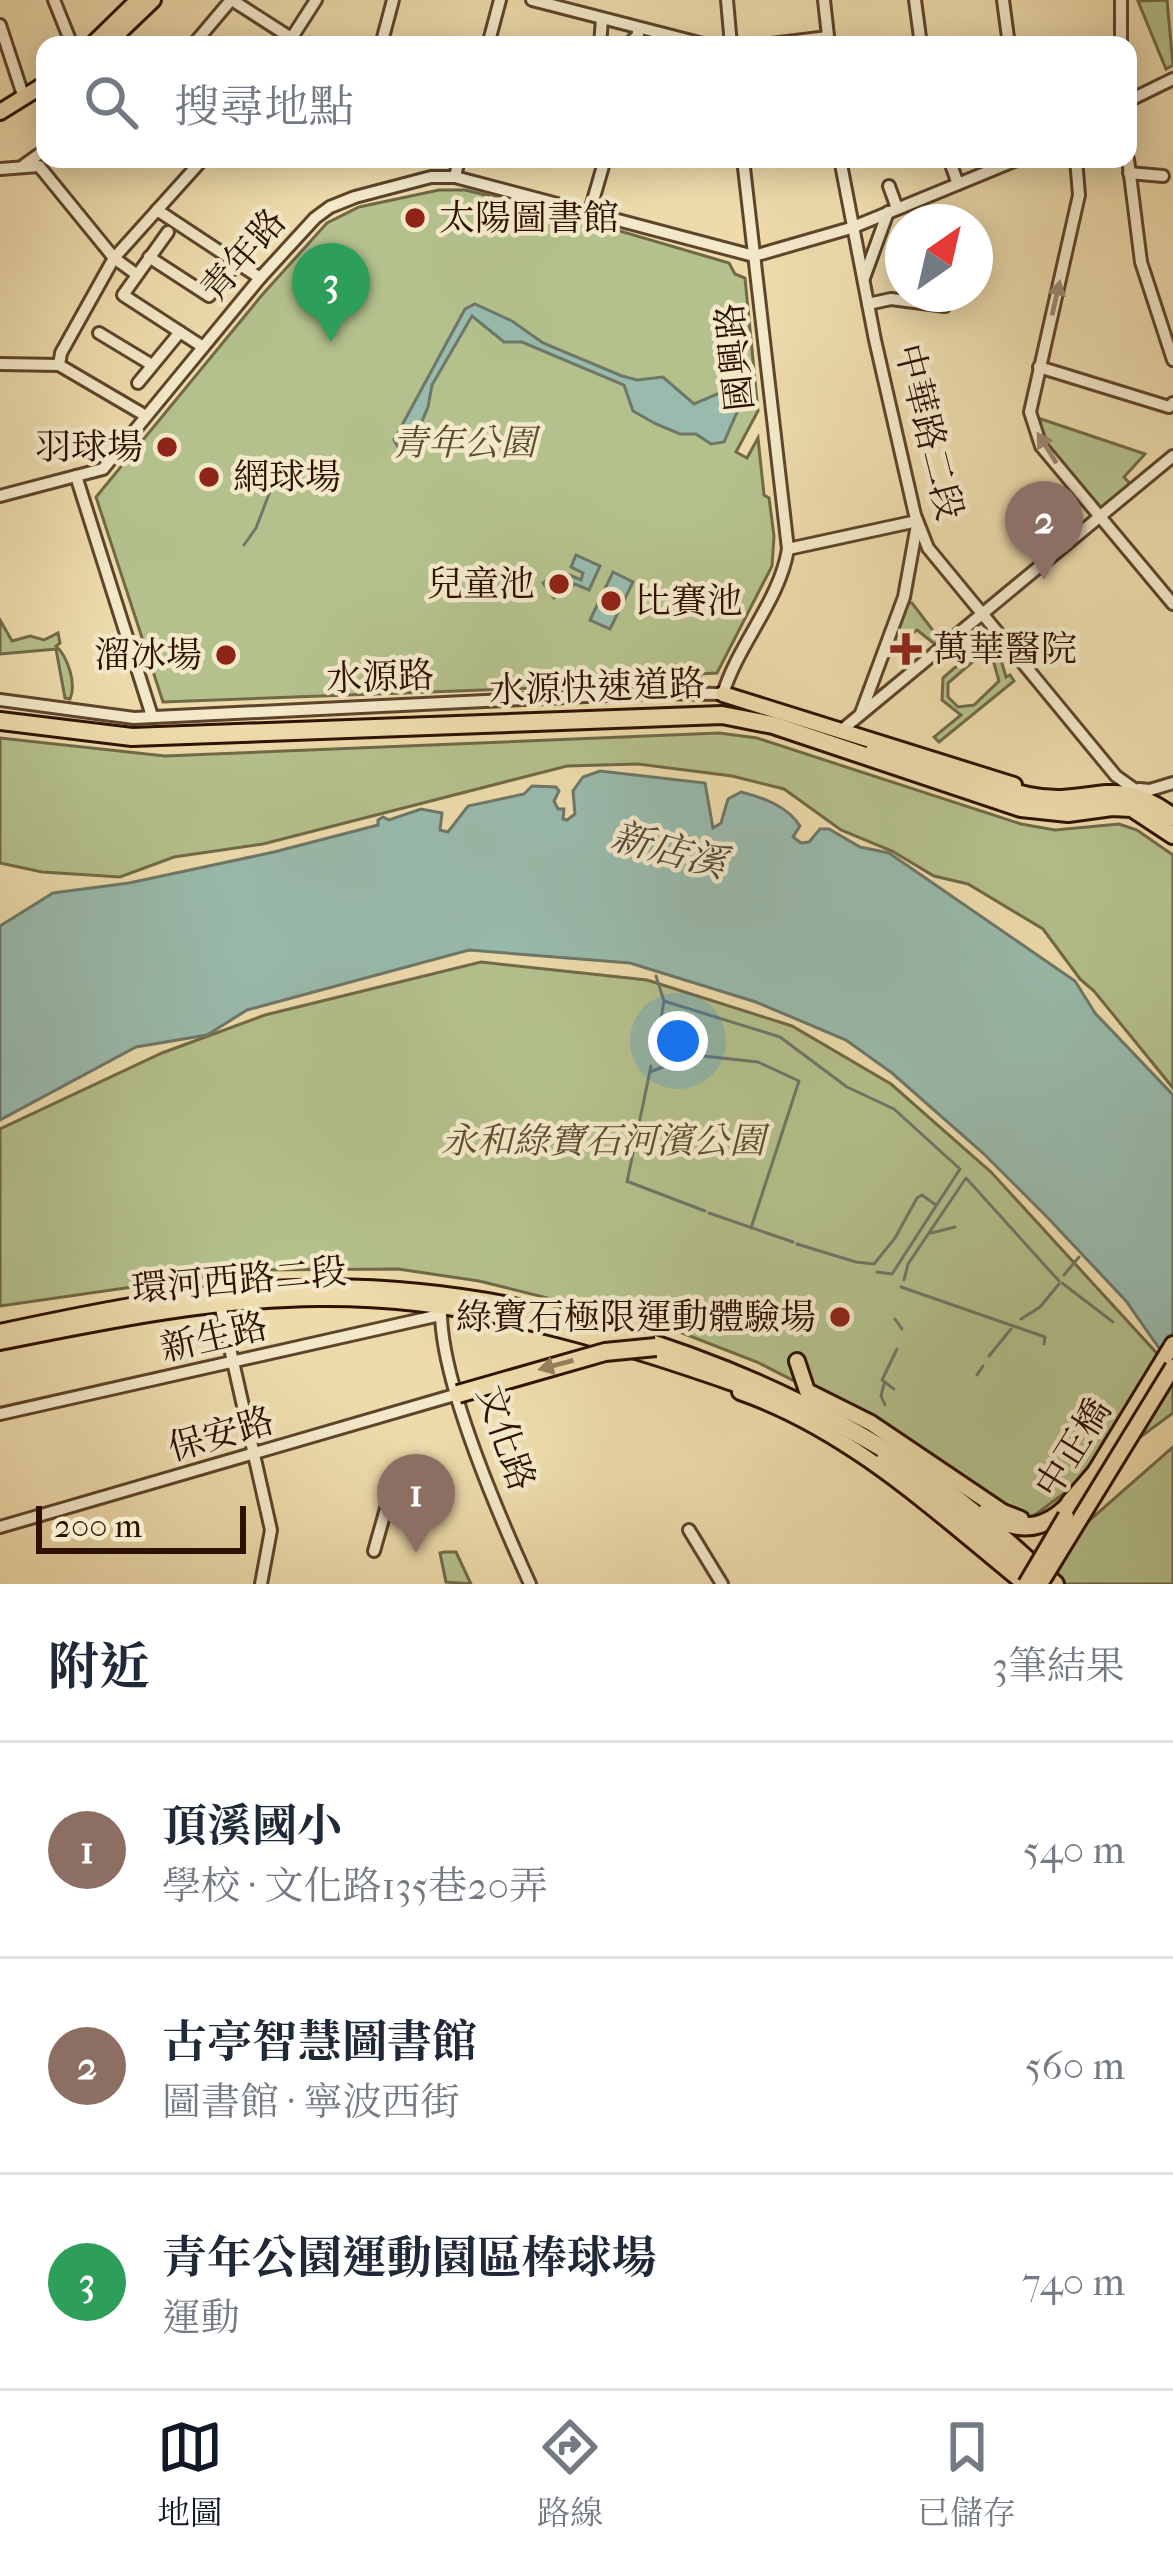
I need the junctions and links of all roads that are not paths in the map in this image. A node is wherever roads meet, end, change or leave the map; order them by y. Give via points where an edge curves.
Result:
1 (54, 0) edge
2 (138, 0) edge
3 (153, 0) edge
4 (231, 0) edge
5 (316, 0) edge
6 (393, 0) edge
7 (500, 0) edge
8 (532, 0) edge
9 (728, 0) edge
10 (824, 0) edge
11 (915, 0) edge
12 (1003, 0) edge
13 (1121, 0) edge
14 (602, 19) junction
15 (0, 25) edge
16 (623, 25) junction
17 (638, 29) junction
18 (68, 36) edge
19 (101, 36) edge
20 (115, 36) edge
21 (201, 36) edge
22 (283, 36) edge
23 (297, 36) edge
24 (383, 36) edge
25 (490, 36) edge
26 (601, 36) edge
27 (626, 36) edge
28 (637, 36) edge
29 (668, 36) edge
30 (730, 36) edge
31 (828, 36) edge
32 (920, 36) edge
33 (1008, 36) edge
34 (1121, 36) edge
35 (1173, 79) edge
36 (36, 93) edge
37 (36, 94) edge
38 (1137, 97) edge
39 (24, 98) junction
40 (0, 116) edge
41 (36, 156) edge
42 (24, 165) junction
43 (36, 166) edge
44 (41, 168) edge
45 (195, 168) edge
46 (457, 168) edge
47 (602, 168) edge
48 (744, 168) edge
49 (841, 168) edge
50 (952, 168) edge
51 (997, 168) edge
52 (1077, 168) edge
53 (1128, 168) edge
54 (1135, 168) edge
55 (0, 169) edge
56 (1163, 176) dead end
57 (455, 177) junction
58 (958, 184) junction
59 (890, 186) dead end
60 (892, 204) edge
61 (907, 204) edge
62 (157, 210) junction
63 (590, 211) junction
64 (885, 213) edge
65 (885, 227) edge
66 (851, 228) junction
67 (168, 232) dead end
68 (754, 256) junction
69 (148, 257) junction
70 (114, 258) junction
71 (238, 262) junction
72 (136, 274) junction
73 (260, 278) junction
74 (863, 281) junction
75 (885, 300) edge
76 (868, 304) junction
77 (181, 332) junction
78 (99, 333) dead end
79 (203, 346) junction
80 (1173, 360) edge
81 (0, 364) edge
82 (59, 365) junction
83 (152, 365) junction
84 (1039, 368) junction
85 (138, 383) dead end
86 (1173, 404) edge
87 (146, 416) junction
88 (1173, 456) edge
89 (76, 476) junction
90 (0, 496) edge
91 (1100, 516) junction
92 (917, 521) junction
93 (788, 549) junction
94 (1173, 604) edge
95 (983, 614) junction
96 (723, 694) junction
97 (0, 700) edge
98 (0, 711) edge
99 (860, 715) junction
100 (152, 716) junction
101 (0, 721) edge
102 (843, 729) junction
103 (893, 766) junction
104 (1173, 783) edge
105 (1134, 794) junction
106 (1163, 811) edge
107 (1173, 831) edge
108 (221, 1307) junction
109 (441, 1310) junction
110 (0, 1333) edge
111 (1173, 1344) edge
112 (0, 1346) edge
113 (656, 1347) junction
114 (623, 1351) junction
115 (797, 1361) dead end
116 (235, 1363) junction
117 (1173, 1367) edge
118 (458, 1394) junction
119 (808, 1406) junction
120 (0, 1414) edge
121 (256, 1455) junction
122 (1095, 1472) junction
123 (392, 1491) dead end
124 (1077, 1496) junction
125 (0, 1527) edge
126 (689, 1530) dead end
127 (374, 1551) dead end
128 (261, 1584) edge
129 (530, 1584) edge
130 (722, 1584) edge
131 (1025, 1584) edge
132 (1040, 1584) edge
133 (1055, 1584) edge

1 - 18 street
2 - 19 main road
3 - 20 main road
4 - 21 street
4 - 22 street
5 - 23 street
6 - 24 street
7 - 25 street
8 - 14 street
9 - 30 street
10 - 31 street
11 - 32 street
12 - 33 street
13 - 34 street
14 - 16 street
14 - 26 street
15 - 39 street
16 - 17 street
16 - 27 street
17 - 28 street
17 - 29 street
35 - 38 street
36 - 39 main road
37 - 40 main road
39 - 40 main road
41 - 42 street
42 - 43 street
42 - 55 street
44 - 70 street
45 - 62 street
46 - 57 street
47 - 63 street
48 - 68 street, 國興路
49 - 66 street, 中華路二段
50 - 58 street
51 - 58 street
84 -> 52 street via 1079,195
53 - 80 street via 1141,262
54 - 56 street
57 - 63 street, 青年路
57 - 73 street, 青年路 via 330,207
58 - 61 street
59 - 60 street
62 - 70 street
62 - 71 street
63 - 68 street, 青年路
64 - 66 street
65 - 74 street
66 - 68 street
66 - 74 street, 中華路二段
67 - 69 street
68 - 93 street, 國興路
69 - 71 street via 209,296
69 - 72 street
70 - 72 street
70 - 82 street
71 - 73 street
72 - 77 street via 123,295
73 - 79 street, 青年路
74 - 76 street, 中華路二段
75 - 76 street
76 - 92 street, 中華路二段
77 - 79 street
77 - 83 street
78 - 83 street
79 - 87 street, 青年路
81 - 82 street
82 - 87 street
83 - 85 street
84 - 86 street
91 -> 84 street via 1041,446 1030,412
87 - 89 street, 青年路 via 103,469
88 - 91 street
89 - 90 street, 青年路
89 - 100 street
91 - 94 street
91 - 95 street
92 - 93 street
92 - 95 street, 中華路二段 via 928,548
92 - 99 street via 904,597
93 - 96 street, 國興路
95 - 99 street
95 - 105 street, 中華路二段
96 - 100 street, 水源路
96 - 102 main road, 水源路
97 - 100 street, 水源路
98 - 105 highway, 水源快速道路 via 157,728 698,706 760,712 1025,796
99 - 102 street
101 - 103 highway, 水源快速道路 via 132,737 722,715
102 - 105 main road, 水源路 via 1039,791
103 - 105 highway via 1047,805
103 - 107 highway, 水源快速道路 via 1021,808 1132,808
104 - 105 street
105 - 106 highway
106 - 107 highway
108 - 109 main road, 環河西路二段
108 - 112 main road, 環河西路二段
108 - 116 street
109 - 114 main road, 環河西路二段
109 - 116 street, 新生路
109 - 118 street, 文化路
110 - 113 highway via 206,1295 350,1289 536,1311
111 - 122 main road, 中正橋
113 -> 118 highway, bridge via 605,1352
113 - 119 highway
114 - 131 main road via 760,1398 839,1441 903,1481
114 - 132 main road via 770,1396 849,1437 920,1484
115 - 124 main road via 807,1391 1012,1517 1037,1519
116 - 120 street, 新生路
116 - 121 street
117 - 132 main road, 中正橋, bridge
118 - 121 street, 保安路
118 - 129 street, 文化路
119 - 124 highway via 1003,1523 1041,1527
119 - 133 highway via 914,1468
121 - 125 street, 保安路
121 - 128 street via 271,1534
122 - 124 main road
122 - 131 main road, 中正橋, bridge
123 - 127 street
126 - 130 street

